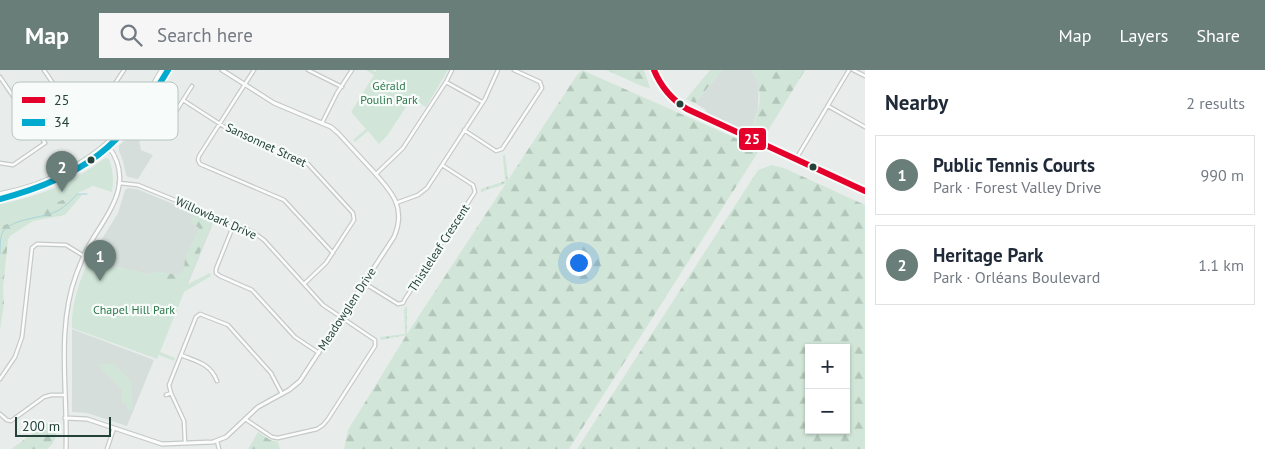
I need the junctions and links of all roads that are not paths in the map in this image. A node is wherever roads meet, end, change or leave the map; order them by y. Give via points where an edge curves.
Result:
1 (44, 70) edge
2 (124, 70) edge
3 (162, 70) edge
4 (168, 70) edge
5 (222, 70) edge
6 (254, 70) edge
7 (308, 70) edge
8 (352, 70) edge
9 (452, 70) edge
10 (498, 70) edge
11 (514, 70) edge
12 (654, 70) edge
13 (849, 70) edge
14 (853, 70) edge
15 (865, 76) edge
16 (0, 77) edge
17 (52, 82) edge
18 (116, 82) edge
19 (154, 82) edge
20 (161, 82) edge
21 (446, 82) junction
22 (245, 84) junction
23 (192, 86) dead end
24 (342, 86) junction
25 (12, 95) edge
26 (183, 100) junction
27 (482, 102) junction
28 (828, 106) junction
29 (178, 108) edge
30 (220, 123) junction
31 (322, 123) junction
32 (865, 127) edge
33 (464, 130) junction
34 (43, 140) edge
35 (110, 140) edge
36 (117, 140) edge
37 (106, 144) junction
38 (110, 148) junction
39 (796, 160) junction
40 (0, 163) edge
41 (442, 165) junction
42 (376, 174) junction
43 (119, 183) junction
44 (865, 191) edge
45 (0, 194) edge
46 (0, 199) edge
47 (396, 203) junction
48 (234, 224) junction
49 (333, 253) junction
50 (84, 256) junction
51 (364, 283) junction
52 (304, 284) junction
53 (342, 318) junction
54 (319, 353) junction
55 (180, 355) junction
56 (0, 379) edge
57 (217, 381) dead end
58 (171, 393) junction
59 (282, 394) junction
60 (65, 395) junction
61 (166, 395) dead end
62 (0, 414) edge
63 (66, 418) junction
64 (245, 419) junction
65 (114, 428) junction
66 (217, 440) junction
67 (186, 443) junction
68 (66, 449) edge
69 (107, 449) edge
70 (219, 449) edge

1 - 17 street
2 - 18 street
3 - 19 main road
4 - 20 main road
5 - 22 street
6 - 22 street
7 - 24 street
8 - 24 street
9 - 21 street
10 - 27 street
11 - 33 street via 540,82 542,88 502,149 496,151
12 - 39 street via 666,93 687,110
13 - 28 street
14 - 15 street
16 - 25 street
21 - 27 street
21 - 42 street via 403,148
22 - 30 street
22 - 31 street via 274,103
23 - 26 street
24 - 31 street
26 - 29 street
26 - 30 street, Sansonnet Street
27 - 33 street
28 - 32 street
28 - 39 street
30 - 49 street, Sansonnet Street via 237,135 308,164 353,213 354,220
30 - 49 street via 198,156 200,164 284,200
31 - 42 street via 338,133
33 - 41 street
34 - 40 street via 45,143 13,165
35 - 37 main road
36 - 38 main road
37 - 38 street
37 - 45 main road via 56,176
38 - 43 street via 118,166
38 - 46 main road via 61,179
39 - 44 street
41 - 47 street via 422,194
41 - 51 street, Thistleleaf Crescent via 473,185 475,192 403,303 398,304
42 - 47 street
43 - 48 street, Willowbark Drive via 138,185
43 - 50 street via 114,205
47 - 51 street, Meadowglen Drive via 399,214 396,232
48 - 52 street, Willowbark Drive via 264,240
48 - 54 street via 216,273 252,290 295,337
49 - 52 street, Sansonnet Street
50 - 56 street via 66,246 37,244 32,248 22,337 15,357
50 - 60 street via 72,287 65,319
51 - 53 street, Meadowglen Drive
52 - 53 street, Willowbark Drive via 323,305
53 - 54 street, Meadowglen Drive
53 - 64 street, Willowbark Drive via 376,343 323,425 278,438
54 - 59 street, Meadowglen Drive via 300,382
55 - 57 street via 208,366
55 - 58 street via 170,381
55 - 59 street via 196,317 204,314 228,325 271,373
58 - 61 street
58 - 67 street via 184,421
59 - 64 street, Meadowglen Drive via 258,407
60 - 62 street via 44,397 11,421
60 - 63 street
63 - 65 street, Meadowglen Drive via 84,418
63 - 68 street
64 - 66 street, Meadowglen Drive via 231,433
65 - 67 street, Meadowglen Drive via 162,444
65 - 69 street
66 - 67 street, Meadowglen Drive
66 - 70 street

